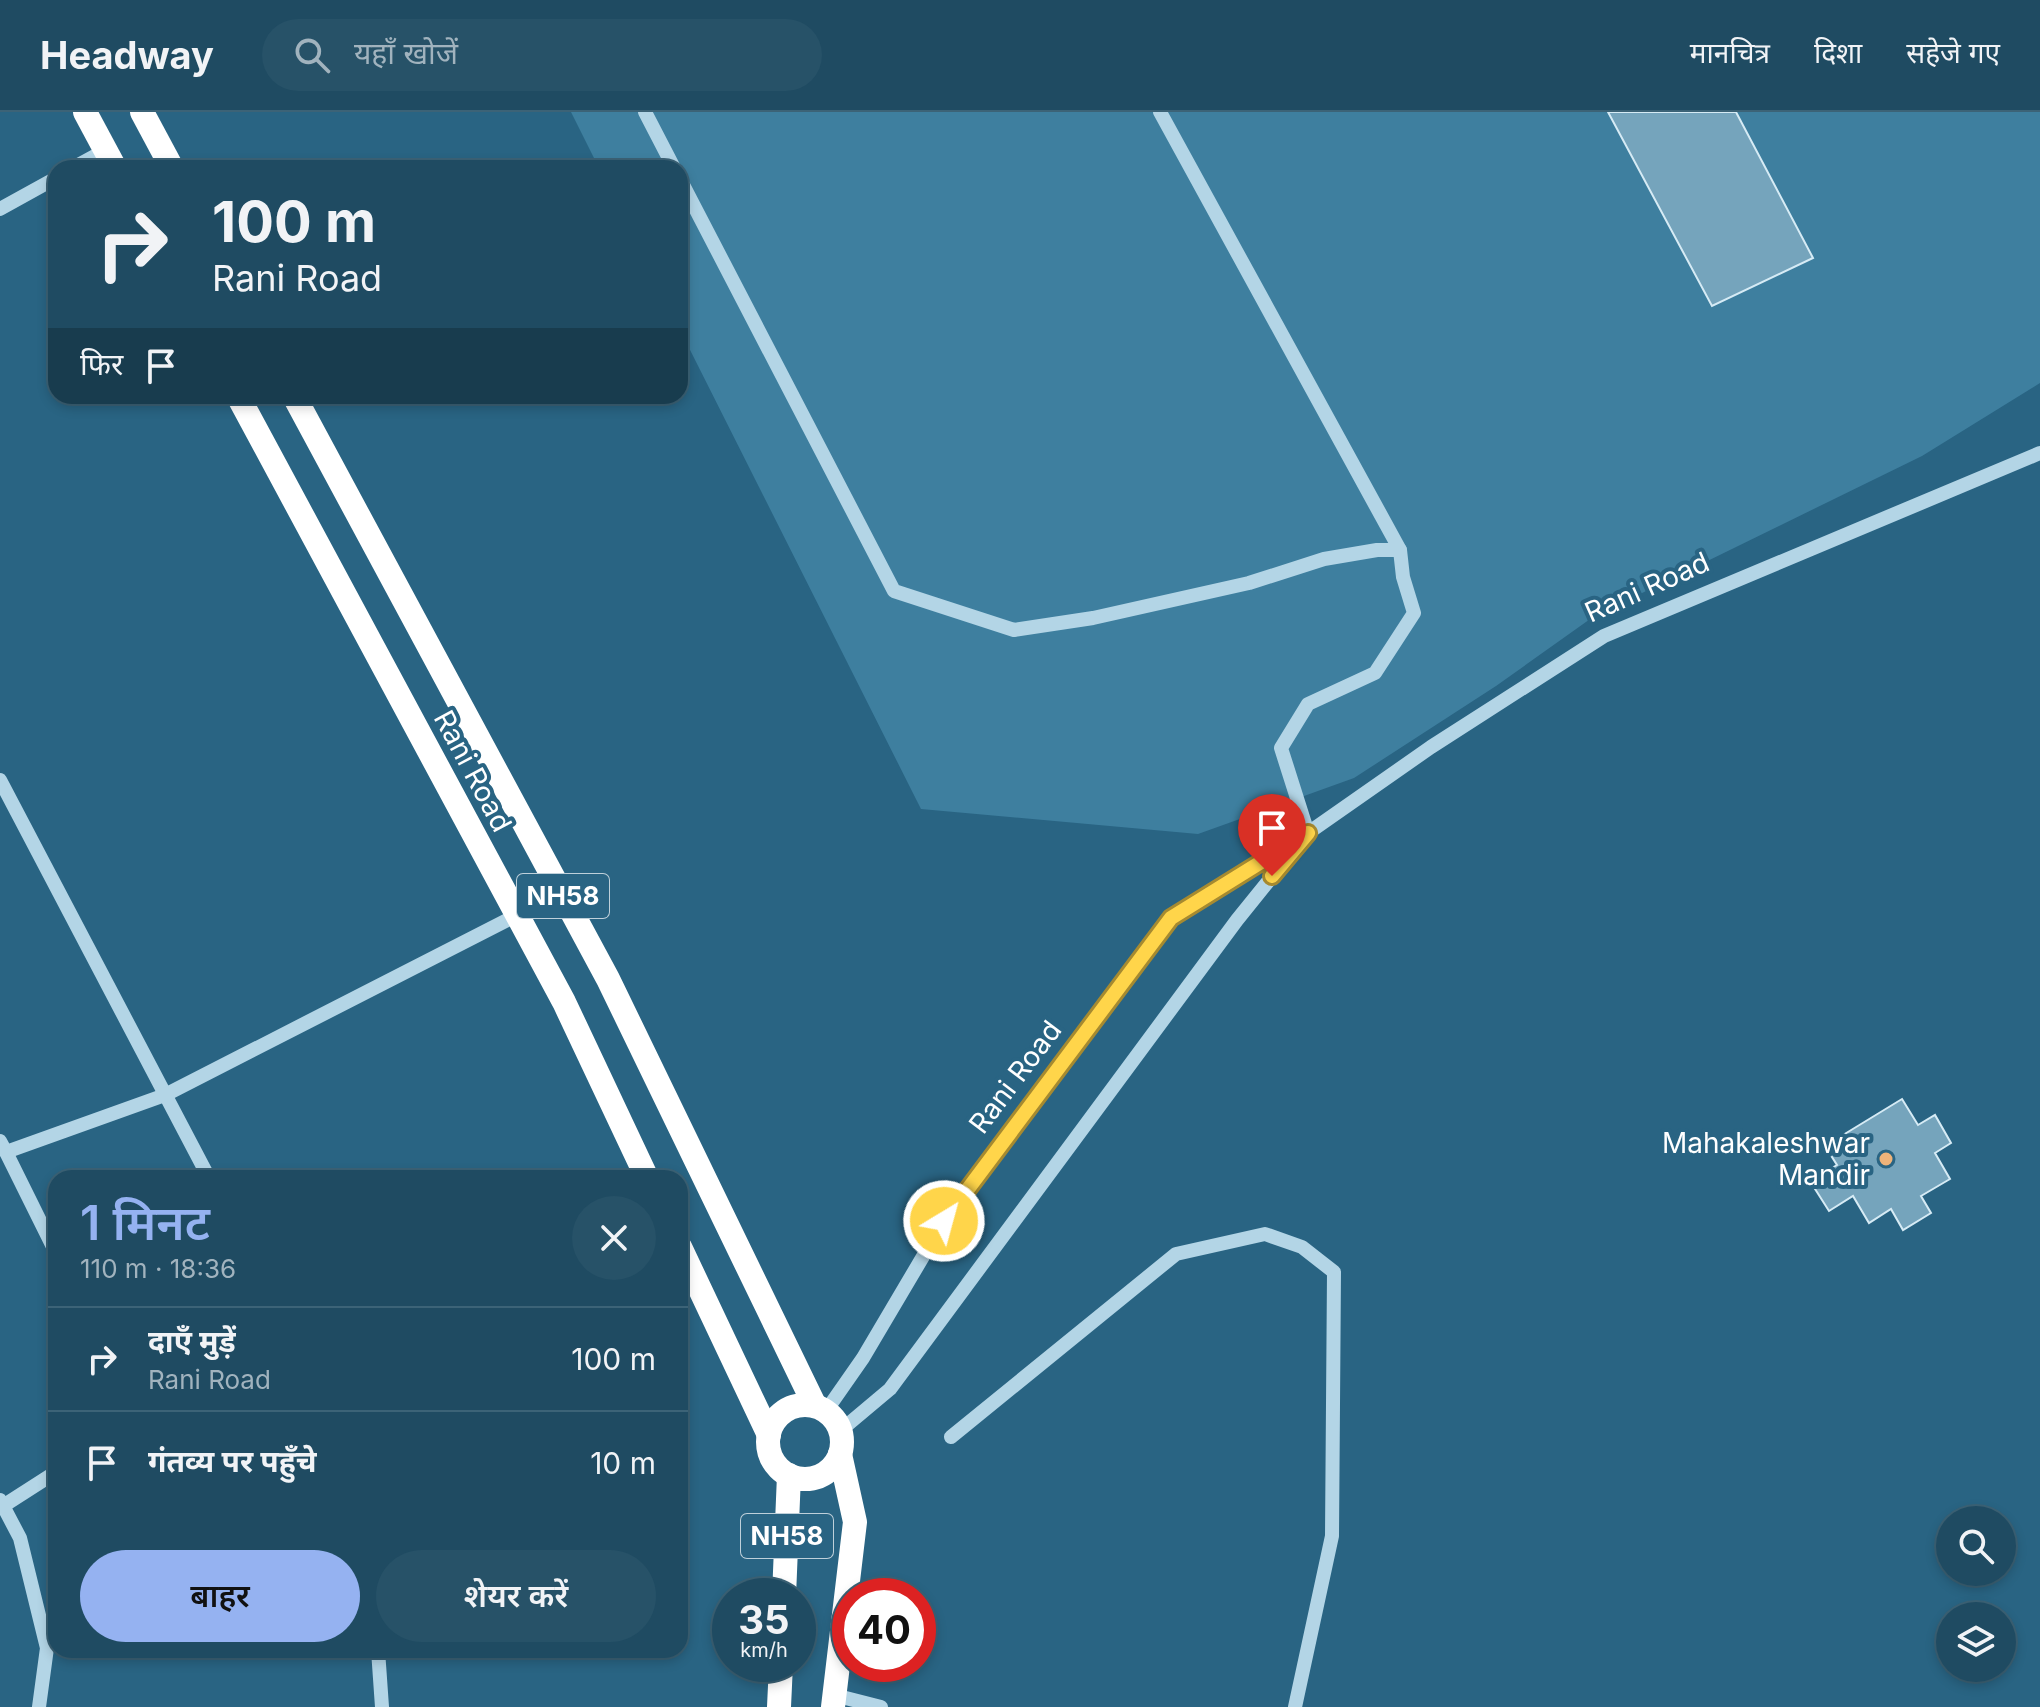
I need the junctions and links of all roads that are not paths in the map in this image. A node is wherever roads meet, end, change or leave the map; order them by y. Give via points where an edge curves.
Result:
1 (85, 112) edge
2 (142, 112) edge
3 (645, 112) edge
4 (1160, 112) edge
5 (110, 159) edge
6 (168, 160) edge
7 (670, 160) edge
8 (48, 182) edge
9 (688, 194) edge
10 (0, 209) edge
11 (242, 404) edge
12 (298, 404) edge
13 (2040, 453) edge
14 (1400, 550) junction
15 (0, 780) edge
16 (1308, 833) junction
17 (517, 915) junction
18 (165, 1095) junction
19 (3, 1147) edge
20 (205, 1170) edge
21 (643, 1170) edge
22 (48, 1237) edge
23 (688, 1264) edge
24 (830, 1425) junction
25 (769, 1435) junction
26 (951, 1437) dead end
27 (789, 1475) junction
28 (48, 1477) edge
29 (1, 1503) edge
30 (785, 1578) edge
31 (379, 1658) edge
32 (780, 1682) edge
33 (833, 1701) edge
34 (39, 1707) edge
35 (382, 1707) edge
36 (779, 1707) edge
37 (881, 1707) edge
38 (1295, 1707) edge

1 - 5 highway
2 - 6 highway
3 - 7 street
4 - 14 street
8 - 10 street
9 - 14 street via 894,591 1014,630 1233,587 1324,559
11 - 17 highway, Rani Road / NH58
12 - 24 highway, NH58 via 608,979
13 - 16 street, Rani Road via 1604,636
14 - 16 street via 1414,613 1375,673 1308,704 1281,748
15 - 18 street
16 - 24 street, Rani Road via 1237,920 890,1389
16 - 24 street, Rani Road via 1171,918 944,1221
17 - 18 street
17 - 21 highway, Rani Road / NH58
18 - 19 street
18 - 20 street
19 - 22 street
23 - 25 highway
24 - 25 highway via 803,1405 780,1414
24 - 27 highway via 825,1473 801,1479
24 - 33 highway, NH58 via 855,1522
25 - 27 highway via 772,1458
26 - 38 street via 1176,1254 1265,1234 1302,1247 1334,1272 1332,1536
27 - 30 highway, NH58
28 - 29 street
29 - 34 street via 20,1538 47,1648
31 - 35 street
32 - 36 highway
33 - 37 street

